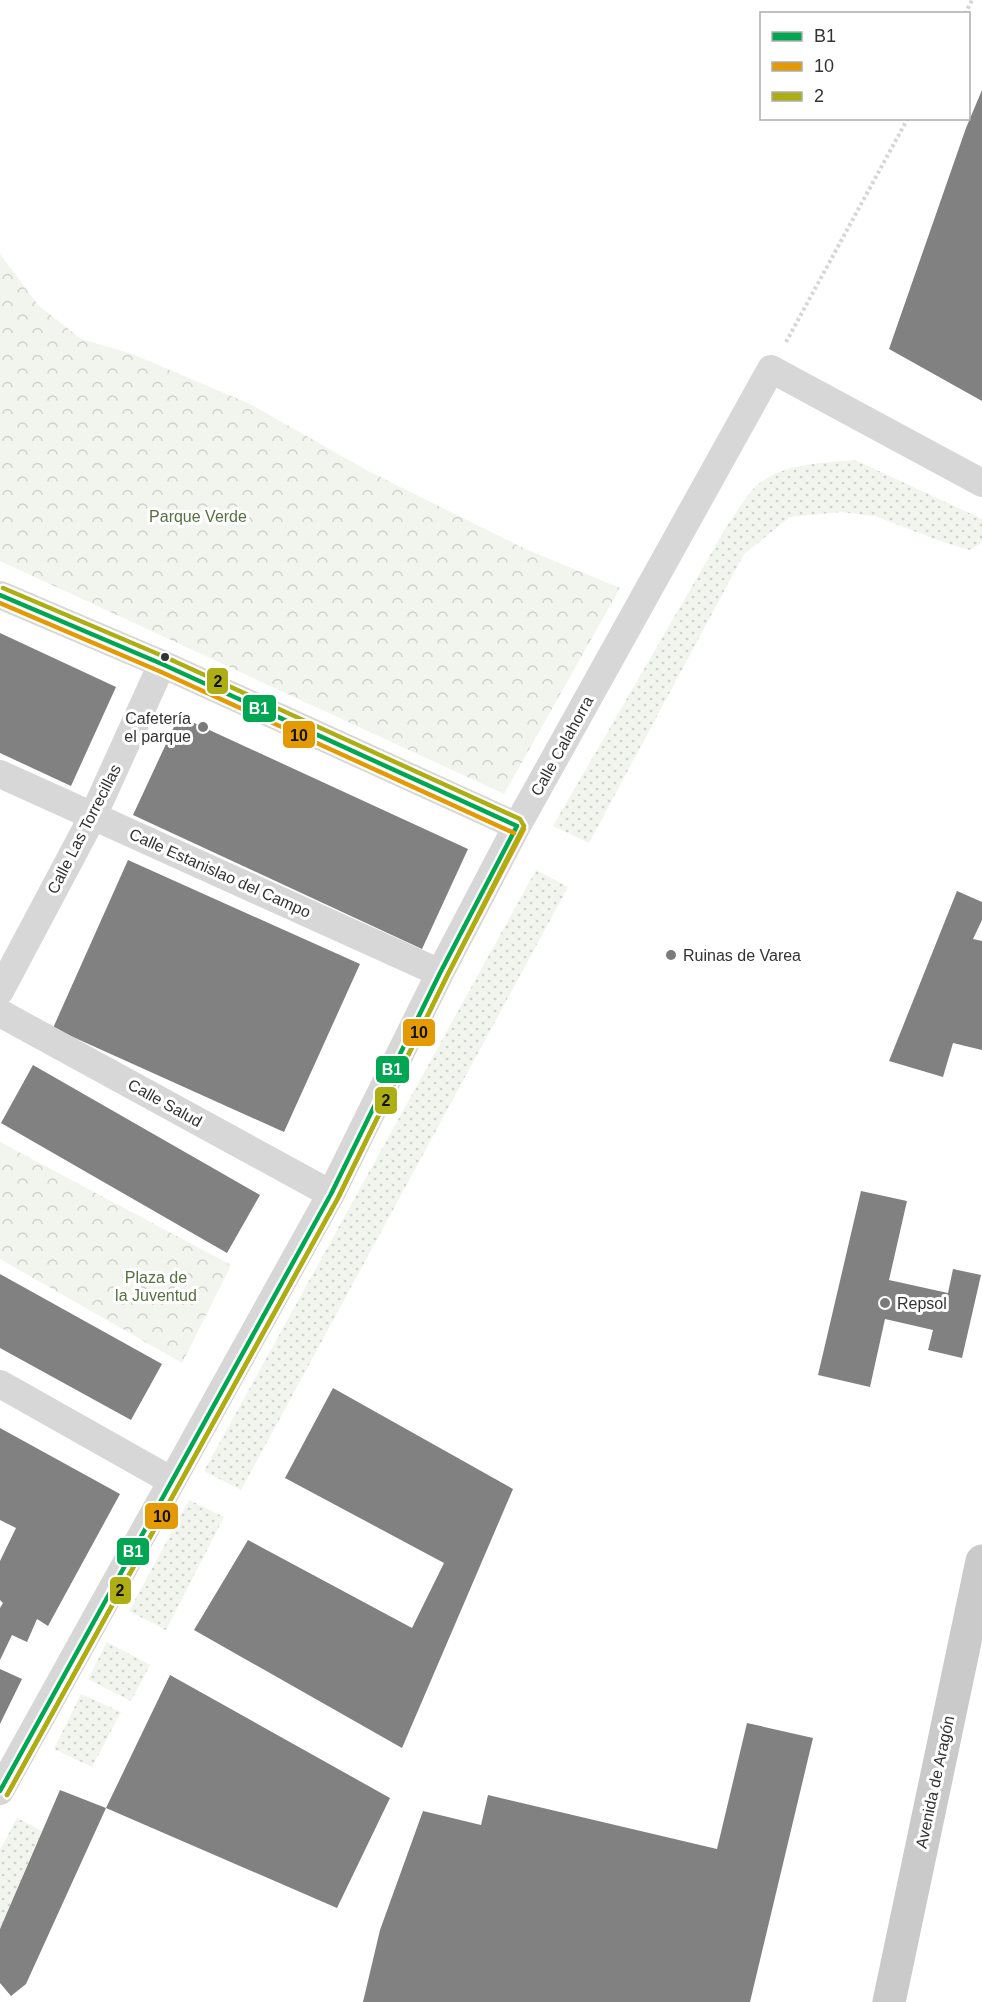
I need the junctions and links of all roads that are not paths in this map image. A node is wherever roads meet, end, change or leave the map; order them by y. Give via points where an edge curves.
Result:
1 (982, 483) edge
2 (0, 596) edge
3 (162, 664) junction
4 (0, 774) edge
5 (93, 816) junction
6 (517, 826) junction
7 (440, 973) junction
8 (0, 991) edge
9 (0, 1013) edge
10 (331, 1194) junction
11 (0, 1384) edge
12 (172, 1481) junction
13 (982, 1561) edge
14 (0, 1791) edge
15 (889, 2002) edge

1 - 6 street, Calle Calahorra via 771,369
2 - 3 street
3 - 5 street, Calle Las Torrecillas
3 - 6 street
4 - 5 street, Calle Estanislao del Campo
5 - 7 street, Calle Estanislao del Campo
5 - 8 street, Calle Las Torrecillas
6 - 7 street, Calle Calahorra
7 - 10 street, Calle Calahorra
9 - 10 street, Calle Salud
10 - 12 street, Calle Calahorra
11 - 12 street
12 - 14 street, Calle Calahorra
13 - 15 main road, Avenida de Aragón

